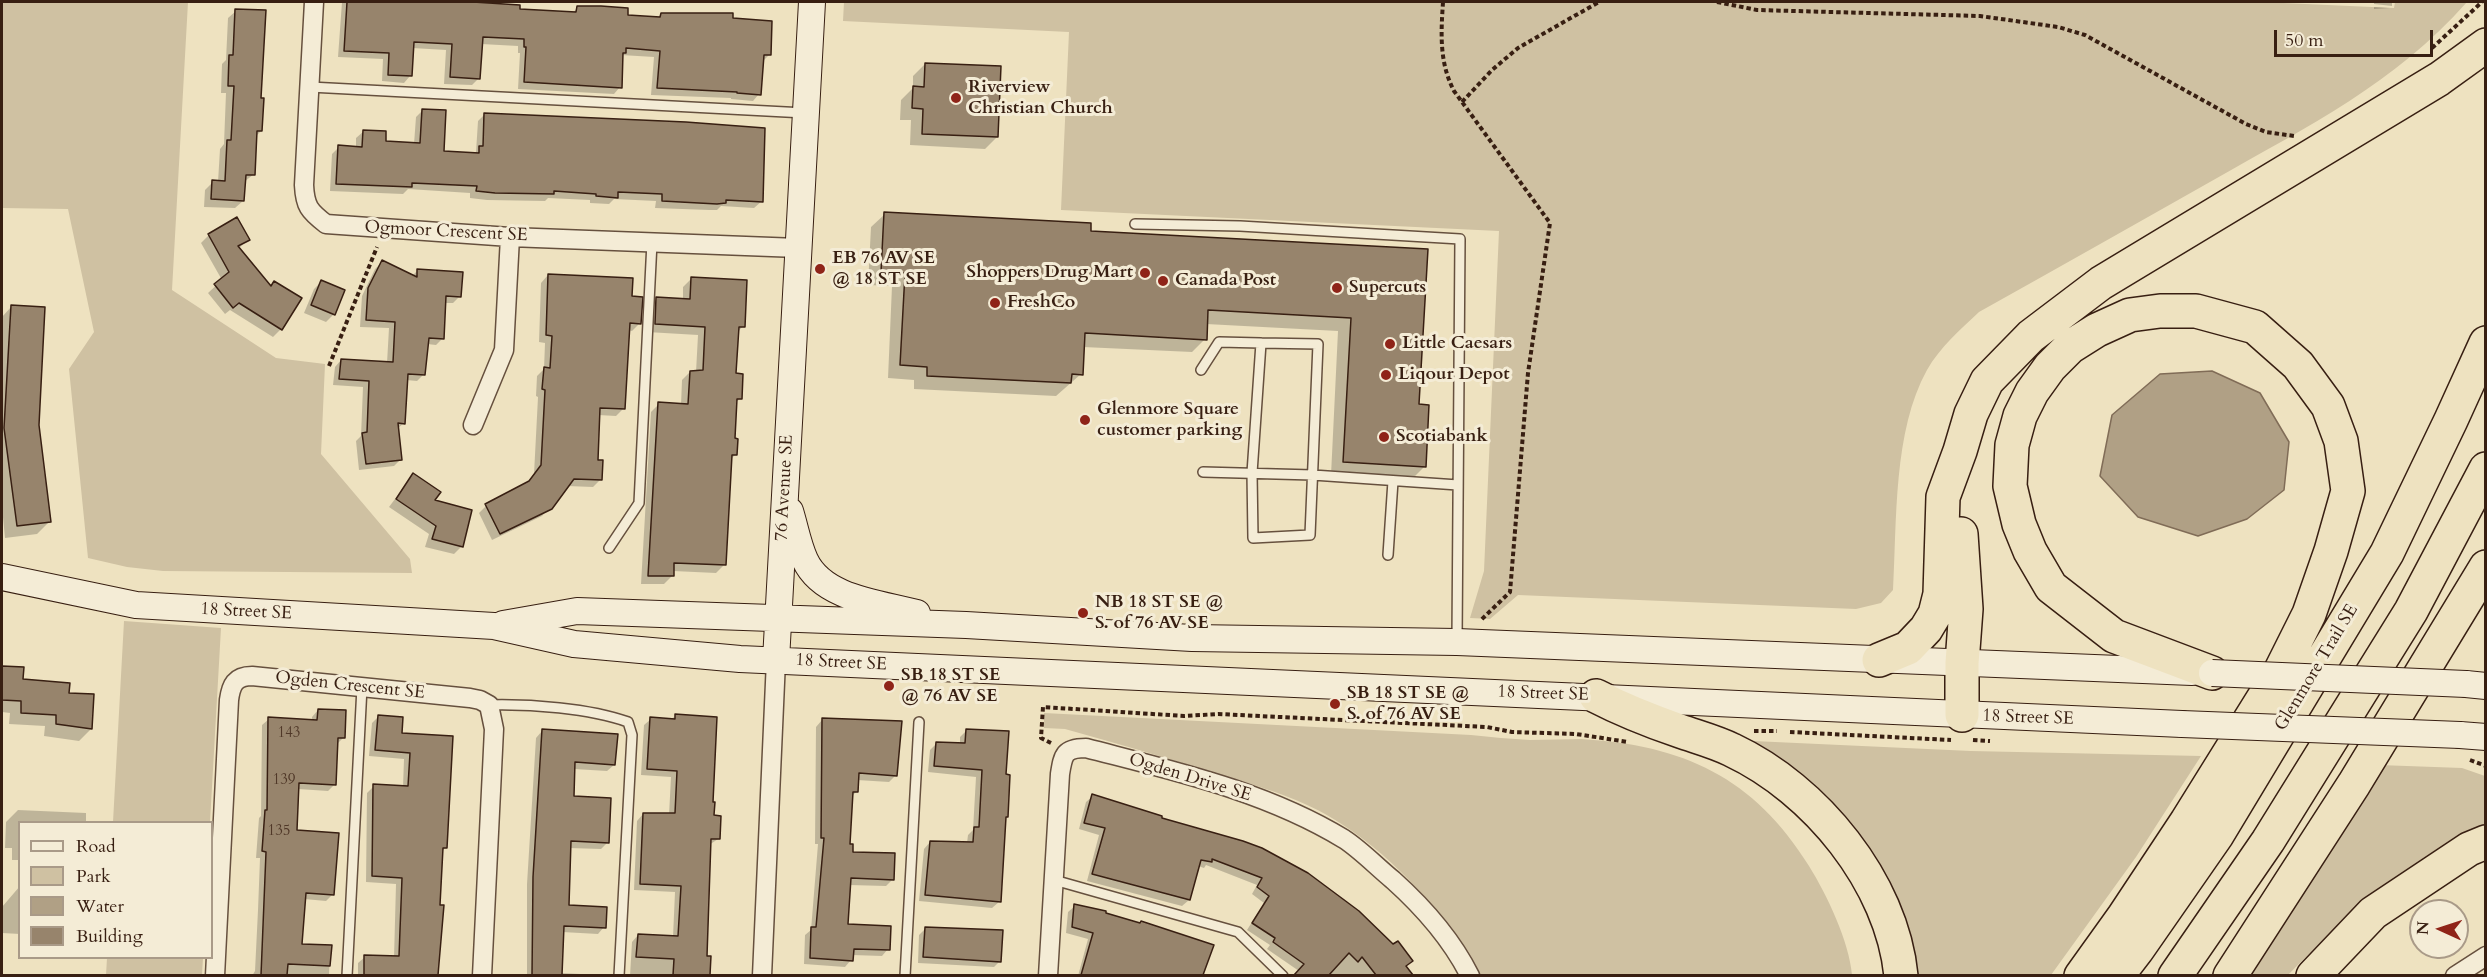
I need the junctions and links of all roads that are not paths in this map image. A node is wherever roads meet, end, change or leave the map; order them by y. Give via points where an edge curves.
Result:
1 (314, 2) edge
2 (812, 2) edge
3 (2486, 45) edge
4 (310, 87) junction
5 (805, 113) junction
6 (1135, 224) dead end
7 (510, 237) junction
8 (652, 241) junction
9 (798, 248) junction
10 (1261, 343) junction
11 (2486, 343) edge
12 (1201, 370) dead end
13 (472, 425) dead end
14 (1960, 452) junction
15 (2486, 469) edge
16 (1203, 472) dead end
17 (1252, 473) junction
18 (1313, 475) junction
19 (1393, 480) junction
20 (1458, 485) junction
21 (785, 493) junction
22 (609, 548) dead end
23 (1388, 555) dead end
24 (2486, 567) edge
25 (2, 576) edge
26 (778, 618) junction
27 (966, 625) junction
28 (494, 626) junction
29 (1457, 642) junction
30 (776, 660) junction
31 (1879, 660) junction
32 (1962, 663) junction
33 (2212, 673) junction
34 (2476, 685) edge
35 (362, 687) junction
36 (1596, 696) junction
37 (489, 705) junction
38 (1962, 715) junction
39 (919, 722) dead end
40 (2486, 737) edge
41 (2486, 842) edge
42 (1054, 880) junction
43 (2486, 956) edge
44 (215, 975) edge
45 (347, 975) edge
46 (482, 975) edge
47 (619, 975) edge
48 (762, 975) edge
49 (905, 975) edge
50 (1048, 975) edge
51 (1283, 975) edge
52 (1468, 975) edge
53 (1902, 975) edge
54 (2081, 975) edge
55 (2116, 975) edge
56 (2175, 975) edge
57 (2229, 975) edge
58 (2313, 975) edge
59 (2455, 975) edge

1 - 4 street, Ogmoor Crescent SE
2 - 5 street, 76 Avenue SE
3 - 14 highway via 2439,79 2101,283 2040,329 1987,381 1971,414
4 - 5 lane
4 - 7 street, Ogmoor Crescent SE via 305,201 326,224
5 - 9 street, 76 Avenue SE
6 - 20 lane via 1460,239
7 - 8 street, Ogmoor Crescent SE
7 - 13 street via 504,350
8 - 9 street, Ogmoor Crescent SE
8 - 22 lane via 639,503
9 - 21 street, 76 Avenue SE
10 - 12 lane via 1219,342
10 - 17 lane
10 - 18 lane via 1318,344
11 - 55 highway, Glenmore Trail SE via 2387,552 2217,835
14 - 31 highway via 1943,497 1940,594 1935,614 1908,648
14 - 32 highway via 1966,609
15 - 56 highway via 2405,621 2268,841
16 - 17 lane
17 - 18 lane
17 - 18 lane via 1253,538 1310,535
18 - 19 lane
19 - 20 lane
19 - 23 lane
20 - 29 lane
21 - 26 street, 76 Avenue SE
21 - 27 street via 806,562 821,582 857,598
24 - 57 highway via 2347,794
25 - 28 street, 18 Street SE via 136,605
26 - 27 street, 18 Street SE
26 - 28 street, 18 Street SE via 577,611
26 - 30 street, 76 Avenue SE
27 - 29 street, 18 Street SE via 1203,639
28 - 30 street, 18 Street SE via 574,644
29 - 31 street, 18 Street SE
30 - 36 street, 18 Street SE
30 - 48 street, 76 Avenue SE
31 - 32 street, 18 Street SE
32 - 33 street, 18 Street SE
32 - 38 highway
33 - 34 street, 18 Street SE, bridge
33 - 54 highway via 2114,636 2051,587 2019,524 2010,486 2012,446 2032,392 2070,347 2130,315 2196,311 2255,327 2298,365 2328,406 2341,441 2348,491 2309,614 2280,670 2187,821
35 - 37 street, Ogden Crescent SE via 470,698
35 - 44 street, Ogden Crescent SE via 252,676 243,676 231,686
35 - 45 lane
36 - 38 street, 18 Street SE
36 - 53 highway via 1627,712 1732,749 1794,788 1828,822 1863,868 1887,917
37 - 46 street via 494,729
37 - 47 lane via 520,704 612,716 628,722 632,735
38 - 40 street, 18 Street SE, bridge
39 - 49 lane
41 - 58 highway via 2469,849 2373,913
42 - 50 street
42 - 51 lane via 1238,932
42 - 52 street, Ogden Drive SE via 1062,759 1074,748 1086,748 1256,797 1306,818 1346,841 1418,902
43 - 59 street

